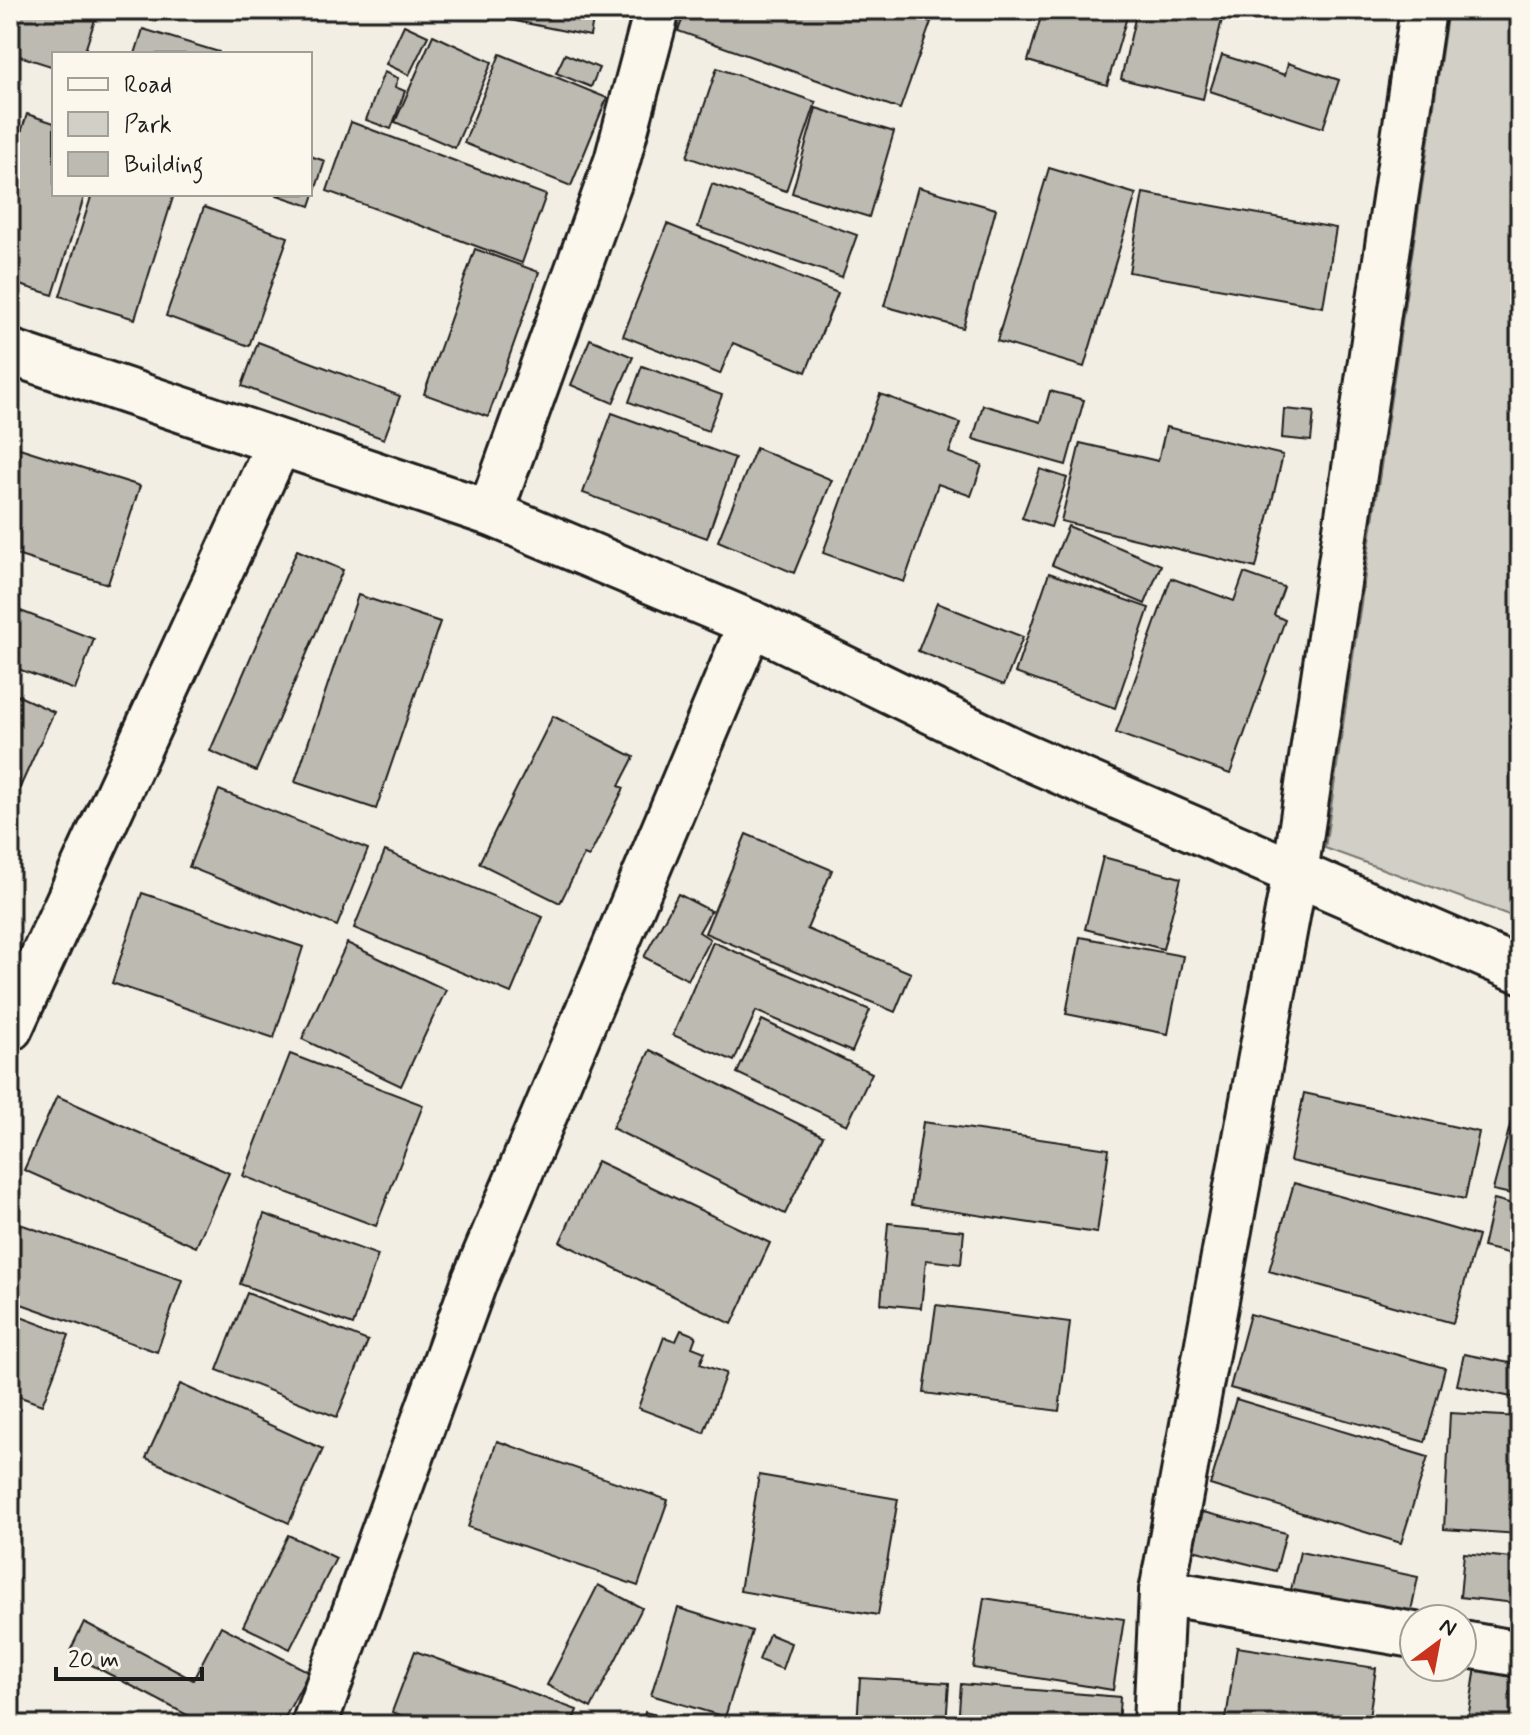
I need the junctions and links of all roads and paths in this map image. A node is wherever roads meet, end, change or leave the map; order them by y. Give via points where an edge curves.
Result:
1 (657, 10) edge
2 (1423, 10) edge
3 (10, 352) edge
4 (279, 443) junction
5 (490, 513) junction
6 (751, 623) junction
7 (1295, 873) junction
8 (1520, 970) edge
9 (10, 1028) edge
10 (1162, 1592) junction
11 (1398, 1632) edge
12 (1478, 1647) edge
13 (1520, 1654) edge
14 (314, 1725) edge
15 (1156, 1725) edge

1 - 5 street via 617,161
2 - 7 street
3 - 4 street
4 - 5 street
4 - 9 street
5 - 6 street
6 - 7 street via 1020,754
6 - 14 street via 475,1280
7 - 8 street
7 - 10 street
10 - 11 street
10 - 15 street
12 - 13 street

